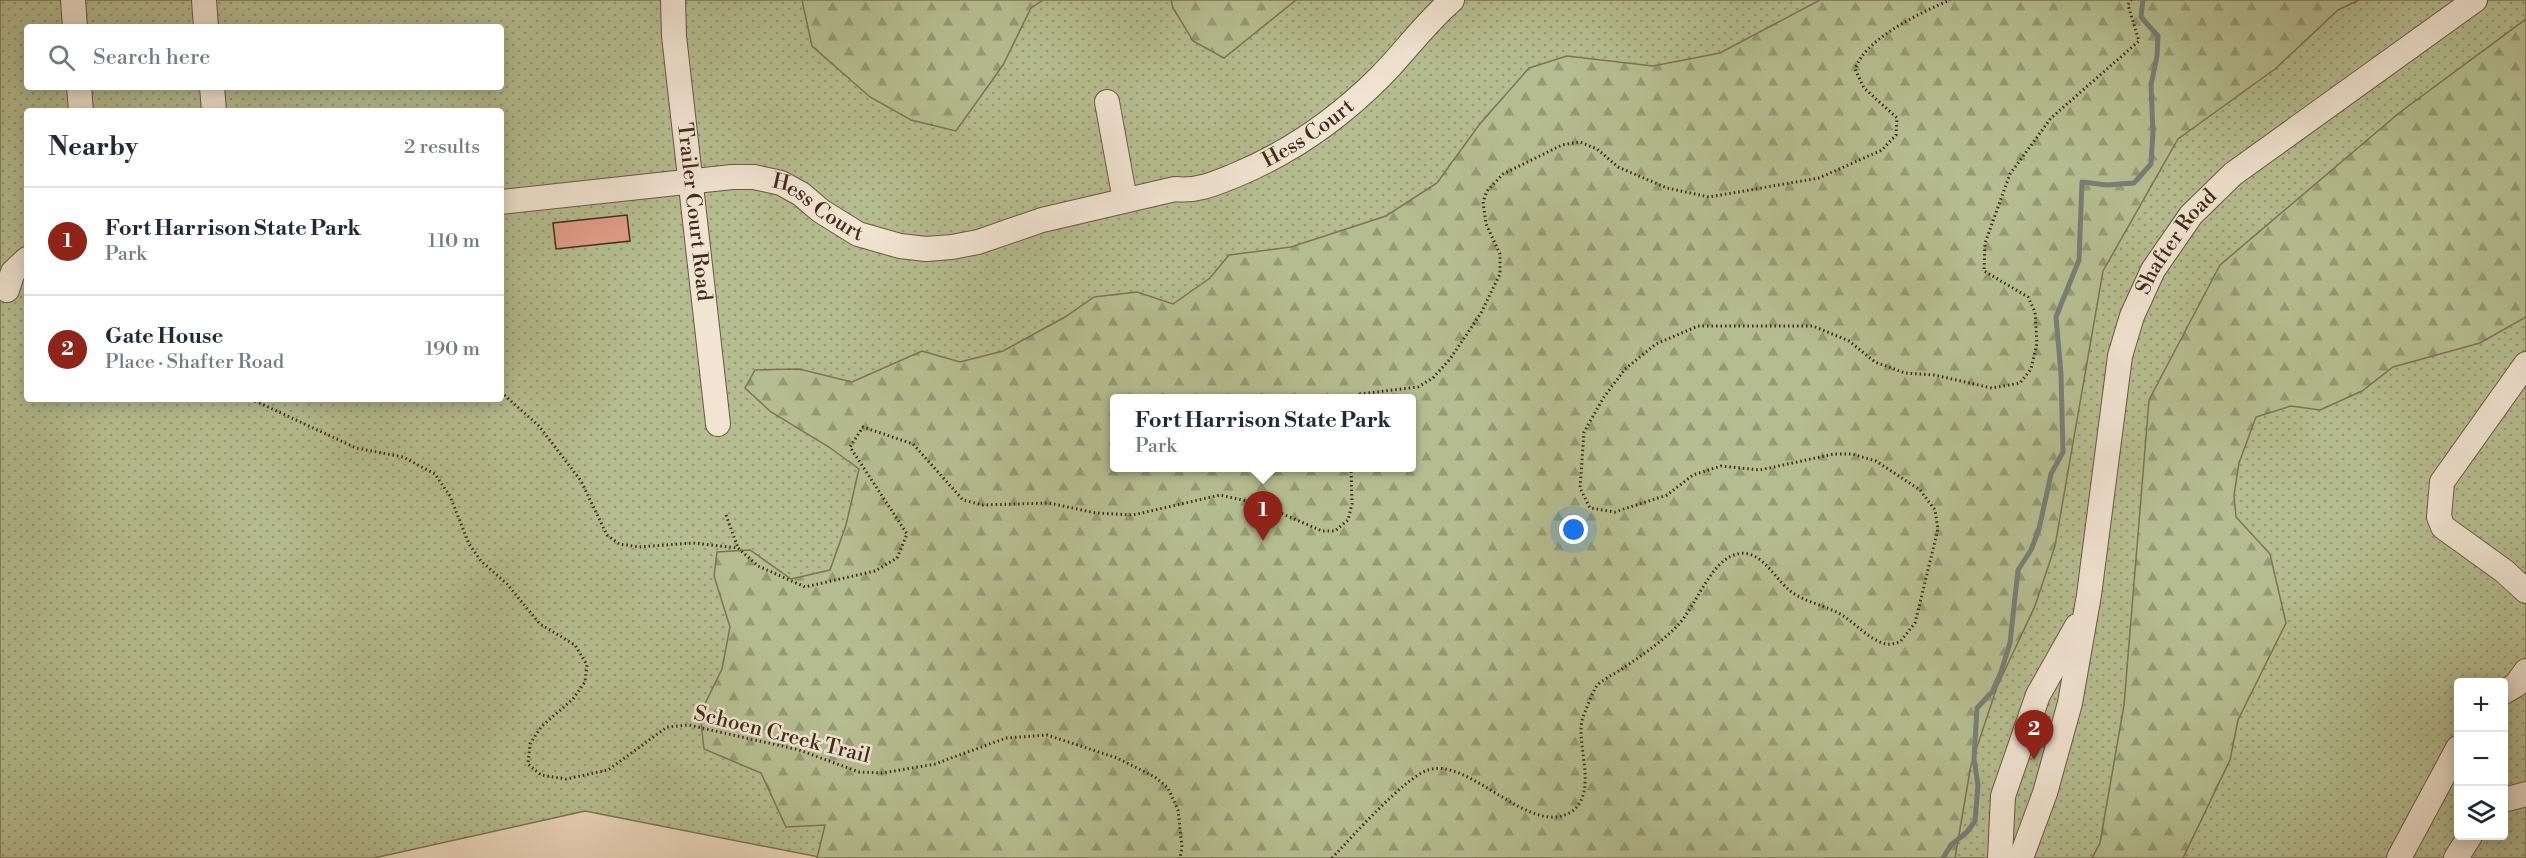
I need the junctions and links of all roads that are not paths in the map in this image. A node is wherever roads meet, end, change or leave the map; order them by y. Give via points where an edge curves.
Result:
1 (73, 0) edge
2 (204, 0) edge
3 (673, 0) edge
4 (1452, 0) edge
5 (2475, 0) edge
6 (75, 24) edge
7 (206, 24) edge
8 (79, 90) edge
9 (212, 90) edge
10 (1107, 102) dead end
11 (81, 108) edge
12 (214, 108) edge
13 (692, 181) junction
14 (1125, 200) junction
15 (504, 202) edge
16 (24, 262) edge
17 (7, 290) dead end
18 (2526, 364) edge
19 (718, 424) dead end
20 (2526, 591) edge
21 (2086, 611) junction
22 (2526, 671) edge
23 (2508, 690) edge
24 (2454, 756) edge
25 (2526, 794) edge
26 (2508, 799) edge
27 (2467, 840) edge
28 (2000, 858) edge
29 (2021, 858) edge
30 (2400, 858) edge
31 (2456, 858) edge

1 - 6 street
2 - 7 street
3 - 13 street, Trailer Court Road
4 - 14 street, Hess Court via 1357,99 1290,148 1253,168 1191,191 1175,189
5 - 21 street, Shafter Road via 2233,174 2191,215 2161,256 2132,316 2120,356
8 - 11 street
9 - 12 street
10 - 14 street
13 - 14 street, Hess Court via 739,176 774,181 801,194 858,234 917,249 968,245 1042,220
13 - 15 street, Hess Court
13 - 19 street, Trailer Court Road
16 - 17 street via 13,272
18 - 20 street via 2442,482 2439,518 2443,527
21 - 28 street, Shafter Road via 2035,700 2003,796
21 - 29 street, Shafter Road via 2057,753
22 - 23 street
24 - 30 street
25 - 26 street
27 - 31 street

